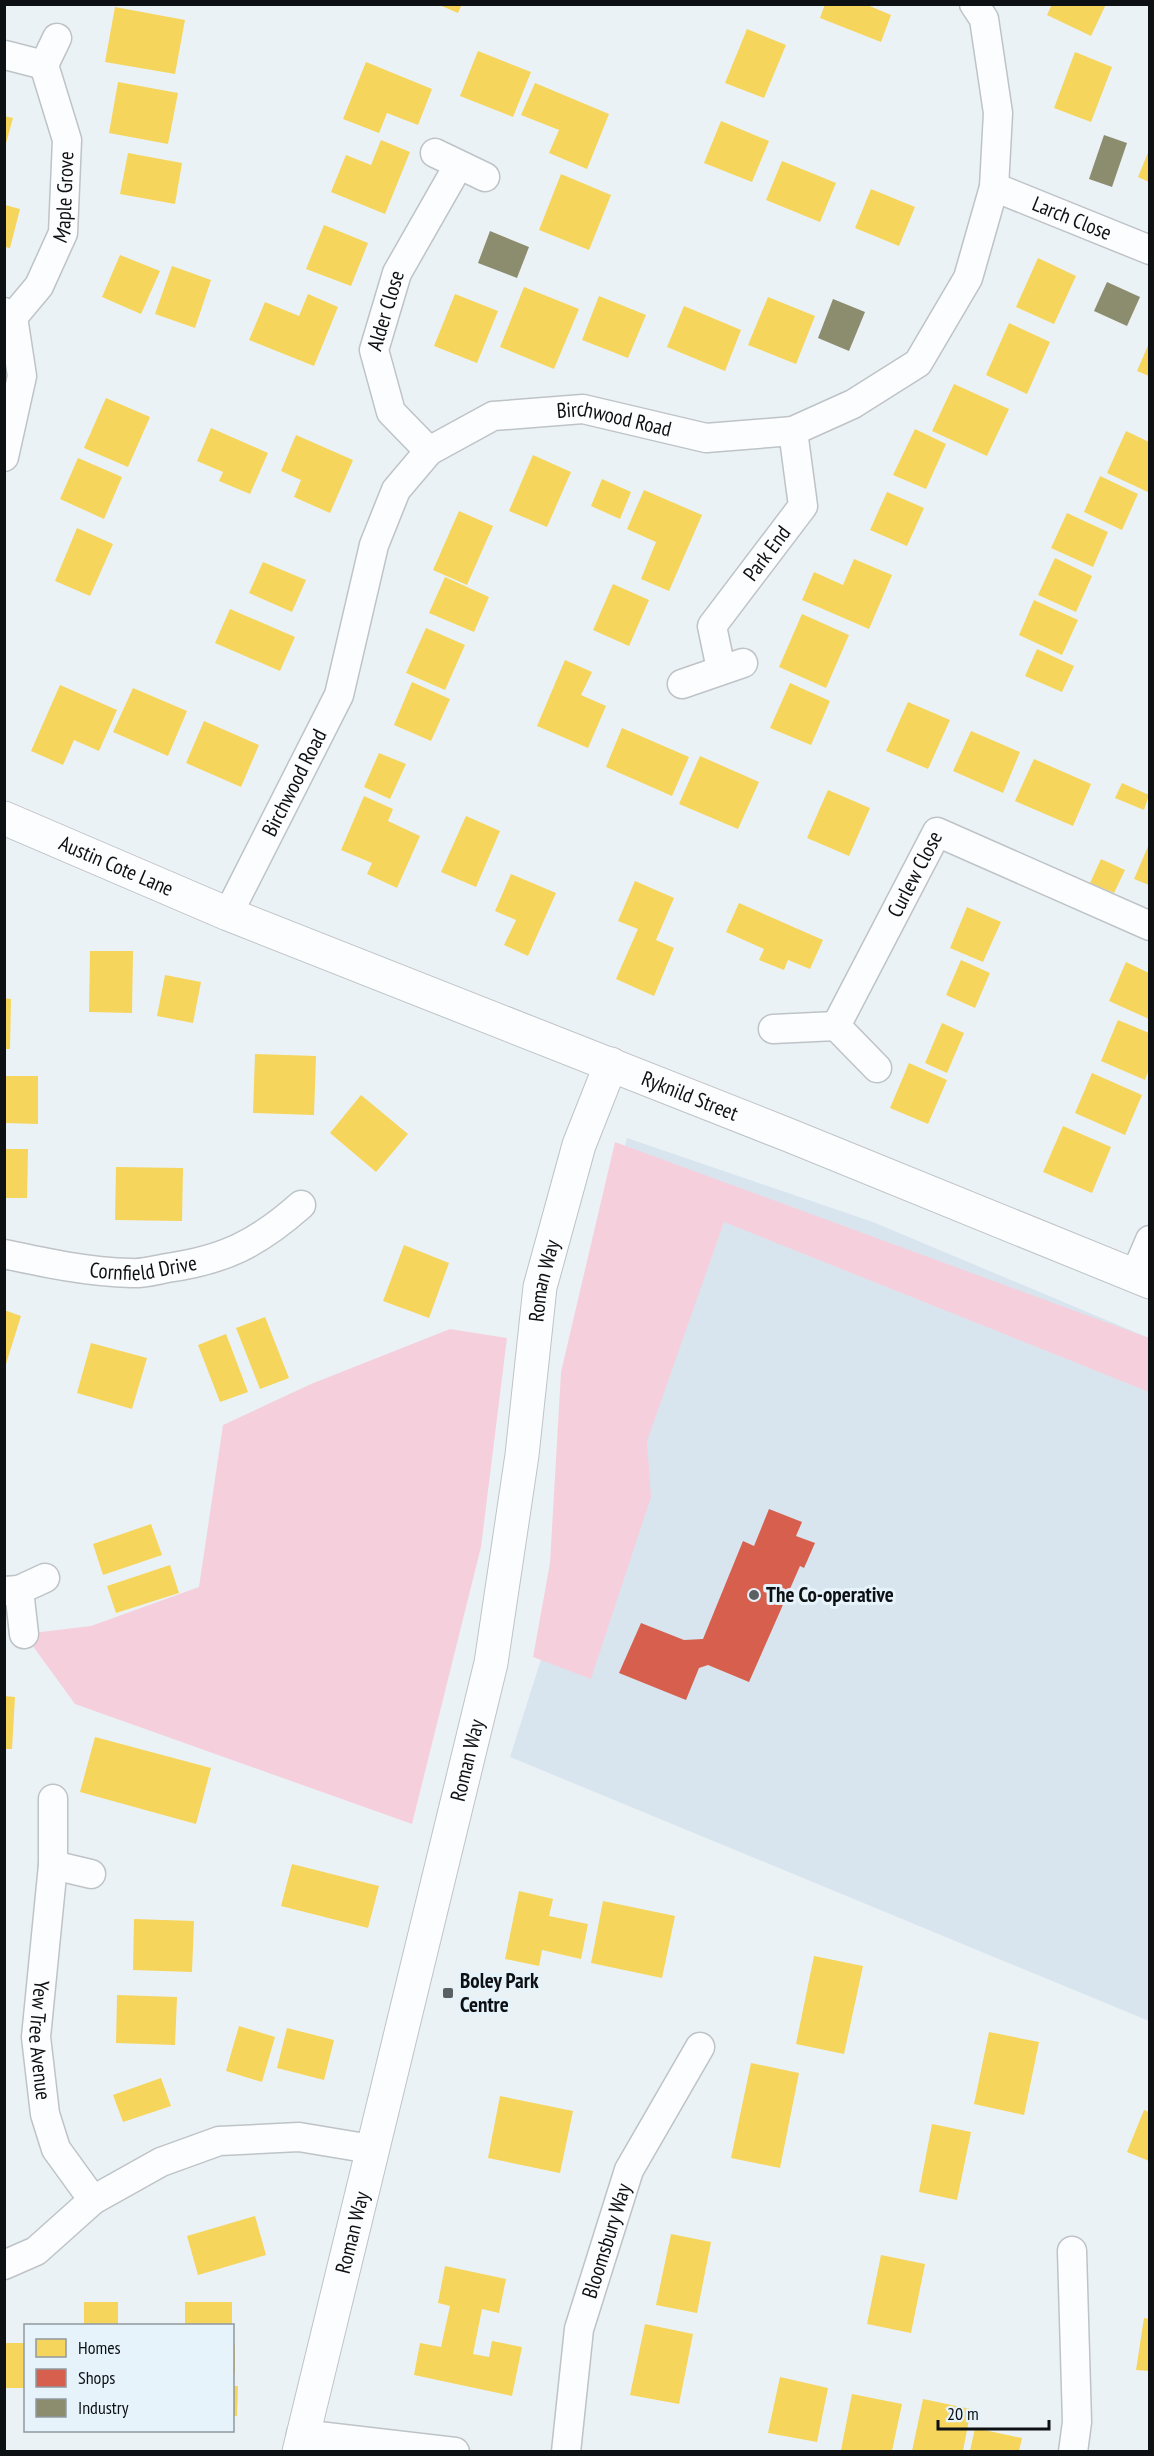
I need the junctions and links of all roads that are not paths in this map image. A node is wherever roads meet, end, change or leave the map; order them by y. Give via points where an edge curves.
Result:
1 (974, 4) edge
2 (57, 38) dead end
3 (5, 56) edge
4 (44, 65) junction
5 (485, 177) dead end
6 (994, 187) junction
7 (1149, 250) edge
8 (9, 314) edge
9 (793, 431) junction
10 (429, 451) junction
11 (4, 457) edge
12 (682, 684) dead end
13 (4, 818) edge
14 (228, 914) junction
15 (1149, 926) edge
16 (836, 1026) junction
17 (773, 1029) dead end
18 (611, 1064) junction
19 (877, 1068) dead end
20 (301, 1205) dead end
21 (1149, 1240) edge
22 (4, 1254) edge
23 (1142, 1278) edge
24 (45, 1578) dead end
25 (12, 1591) edge
26 (24, 1634) dead end
27 (53, 1799) dead end
28 (53, 1864) junction
29 (91, 1874) dead end
30 (700, 2047) dead end
31 (371, 2149) junction
32 (93, 2200) junction
33 (1072, 2251) dead end
34 (4, 2265) edge
35 (300, 2443) edge
36 (455, 2451) edge
37 (566, 2451) edge
38 (1073, 2451) edge

1 - 6 street, Birchwood Road via 984,19 998,113
2 - 4 street
3 - 4 street
4 - 8 street, Maple Grove via 67,140 63,233 39,286
5 - 10 street, Alder Close via 446,159 397,273 374,350 391,412
6 - 7 street, Larch Close
6 - 9 street, Birchwood Road via 968,278 918,363 853,404
8 - 11 street, Maple Grove via 22,376
9 - 10 street, Birchwood Road via 706,438 583,409 493,416
9 - 12 street, Park End via 803,506 712,626 732,666
10 - 14 street, Birchwood Road via 396,490 374,545 339,695
13 - 14 street, Austin Cote Lane
14 - 18 street, Ryknild Street
15 - 16 street, Curlew Close via 937,832
16 - 17 street
16 - 19 street
18 - 23 street, Ryknild Street
18 - 31 street, Roman Way via 579,1145 540,1287 522,1455 490,1663
20 - 22 street, Cornfield Drive via 281,1238 188,1265 134,1274 73,1268
21 - 23 street
24 - 25 street
25 - 26 street
27 - 28 street, Yew Tree Avenue
28 - 29 street
28 - 32 street, Yew Tree Avenue via 36,2037 45,2114 56,2149
30 - 37 street, Bloomsbury Way via 629,2170 579,2329
31 - 32 street via 299,2137 219,2141 161,2162
31 - 35 street, Roman Way
32 - 34 street via 36,2251
33 - 38 street via 1077,2422
35 - 36 street

